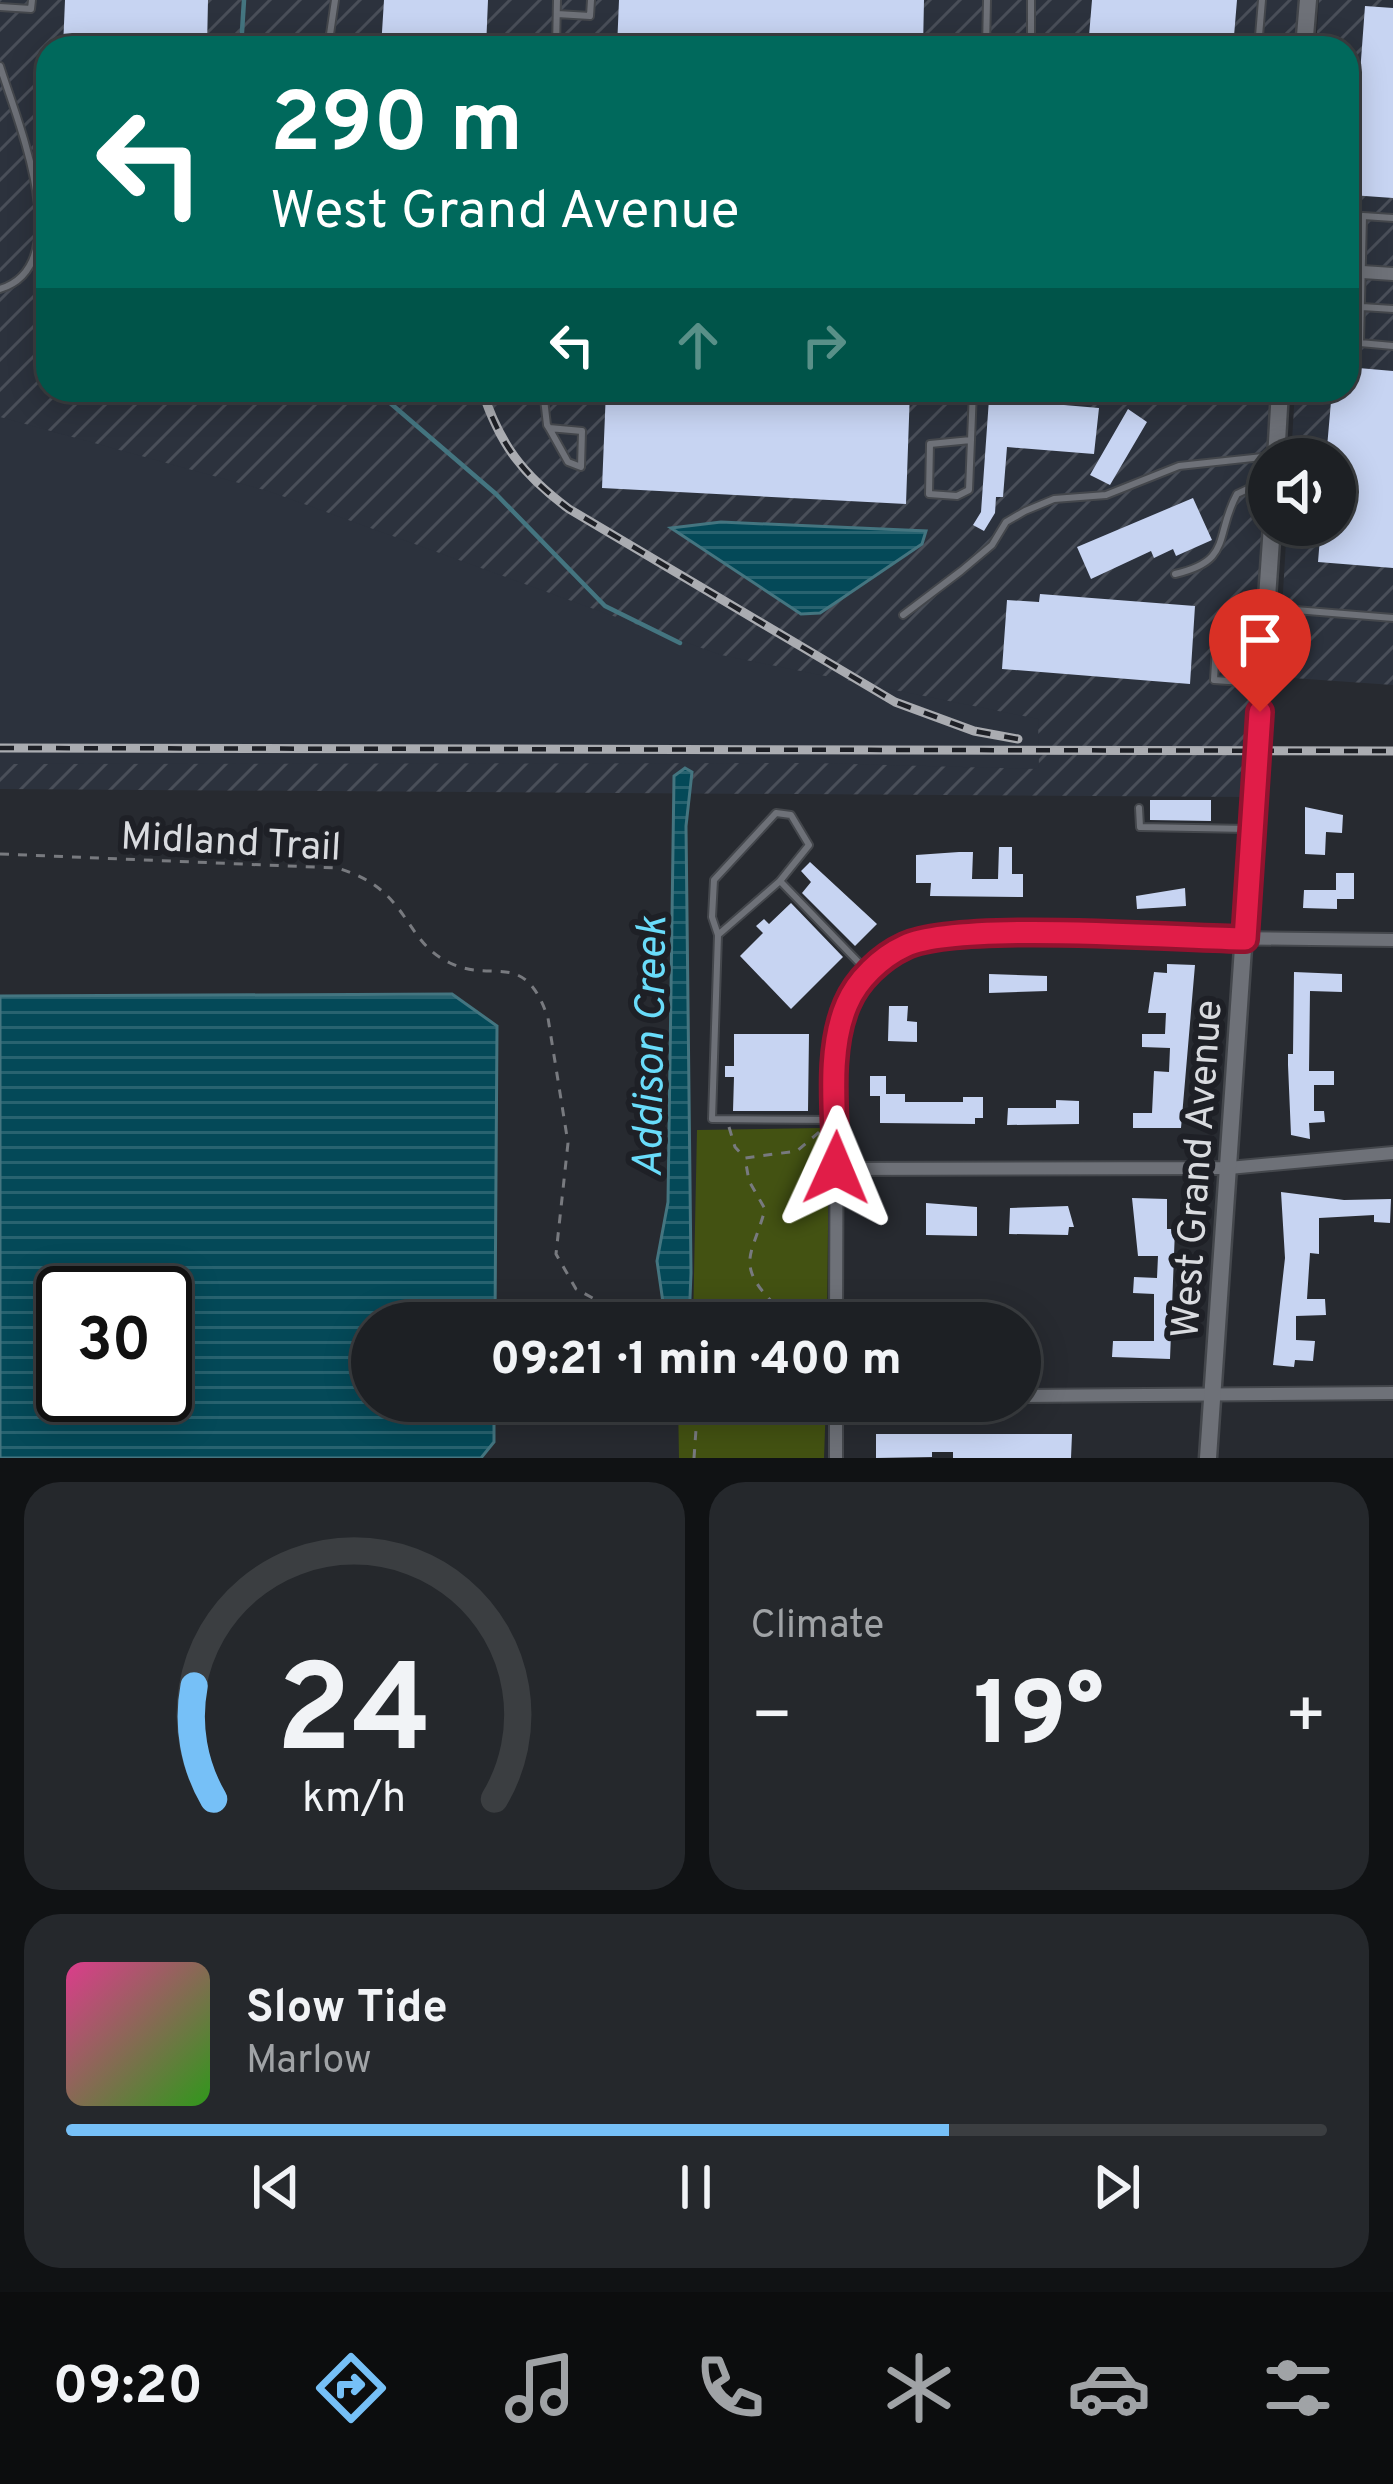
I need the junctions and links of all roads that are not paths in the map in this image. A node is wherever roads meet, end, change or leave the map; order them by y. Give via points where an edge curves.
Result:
1 (32, 0) edge
2 (335, 0) edge
3 (557, 0) edge
4 (591, 0) edge
5 (987, 0) edge
6 (1031, 0) edge
7 (1262, 0) edge
8 (1308, 0) edge
9 (0, 7) edge
10 (557, 14) junction
11 (330, 36) edge
12 (556, 36) edge
13 (986, 36) edge
14 (1031, 36) edge
15 (1259, 36) edge
16 (1305, 36) edge
17 (0, 65) edge
18 (36, 193) edge
19 (1393, 218) edge
20 (1359, 244) edge
21 (36, 248) edge
22 (1359, 272) edge
23 (1393, 274) edge
24 (0, 289) edge
25 (1359, 294) edge
26 (1362, 307) junction
27 (1393, 309) edge
28 (1393, 346) edge
29 (542, 402) edge
30 (973, 402) edge
31 (1279, 402) edge
32 (549, 428) junction
33 (1277, 438) edge
34 (971, 440) junction
35 (1248, 460) edge
36 (1248, 489) edge
37 (1271, 546) edge
38 (1174, 574) dead end
39 (1267, 608) junction
40 (903, 615) dead end
41 (1393, 618) edge
42 (1265, 632) junction
43 (1262, 683) junction
44 (1139, 808) dead end
45 (1253, 829) junction
46 (780, 881) junction
47 (718, 935) junction
48 (1245, 939) junction
49 (1393, 940) edge
50 (868, 971) junction
51 (830, 1120) junction
52 (1393, 1153) edge
53 (836, 1168) junction
54 (1228, 1168) junction
55 (836, 1302) edge
56 (1393, 1393) edge
57 (1041, 1396) edge
58 (1212, 1397) junction
59 (836, 1422) edge
60 (836, 1458) edge
61 (1208, 1458) edge

1 - 9 lane via 32,9
2 - 11 lane
3 - 10 lane
4 - 10 lane via 590,16
5 - 13 lane
6 - 14 lane
7 - 15 lane
8 - 16 main road
10 - 12 lane
17 - 18 lane
19 - 20 lane via 1364,216
21 - 24 lane via 30,268
22 - 23 street
25 - 26 lane
26 - 27 lane
26 - 28 lane via 1360,343
29 - 32 lane
30 - 34 lane
31 - 33 main road
32 - 32 lane via 568,462 580,466 582,431
34 - 34 lane via 969,490 929,494 930,444
35 - 40 lane via 1180,466 1106,495 1054,499 1025,511
36 - 38 lane via 1237,494 1210,562
37 - 39 main road, West Grand Avenue
39 - 41 lane
39 - 42 main road, West Grand Avenue
42 - 43 main road, West Grand Avenue
42 - 43 lane via 1217,629 1214,680
43 - 45 main road, West Grand Avenue
44 - 45 lane via 1140,827
45 - 48 main road, West Grand Avenue
46 - 47 lane
46 - 47 lane via 809,845 791,814 776,813 714,880
46 - 50 lane
47 - 51 lane via 712,1119
48 - 49 street
48 - 50 street via 953,935 905,946
48 - 54 main road, West Grand Avenue
50 - 51 street via 837,1038
51 - 53 street
52 - 54 street
53 - 54 street
53 - 55 street
54 - 58 main road, West Grand Avenue
56 - 58 street
57 - 58 street
58 - 61 main road, West Grand Avenue
59 - 60 street

